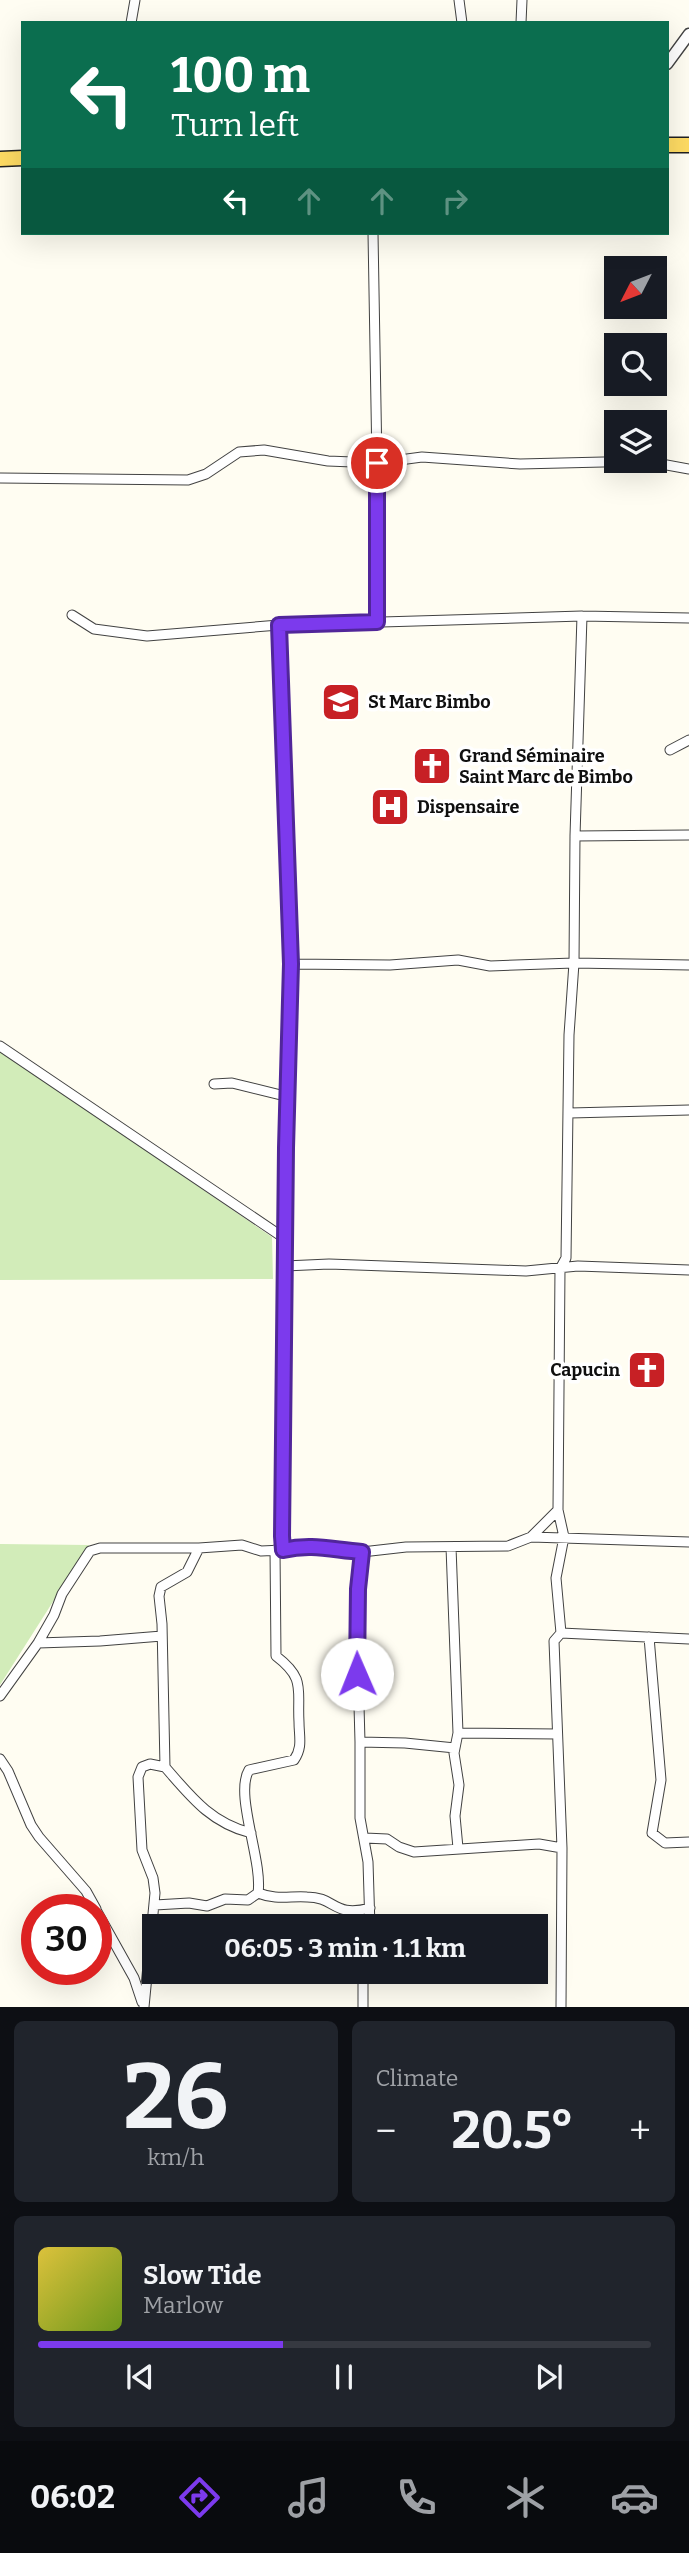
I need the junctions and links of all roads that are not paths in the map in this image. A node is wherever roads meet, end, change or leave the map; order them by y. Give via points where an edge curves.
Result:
1 (135, 0) edge
2 (459, 0) edge
3 (522, 0) edge
4 (131, 21) edge
5 (462, 21) edge
6 (521, 21) edge
7 (689, 34) edge
8 (669, 61) edge
9 (669, 145) edge
10 (689, 145) edge
11 (21, 158) edge
12 (0, 159) edge
13 (373, 235) edge
14 (377, 463) junction
15 (689, 469) edge
16 (0, 478) edge
17 (72, 615) dead end
18 (582, 616) junction
19 (689, 618) edge
20 (377, 622) junction
21 (279, 625) junction
22 (689, 740) edge
23 (670, 750) dead end
24 (689, 835) edge
25 (575, 836) junction
26 (574, 963) junction
27 (291, 964) junction
28 (689, 965) edge
29 (0, 1046) edge
30 (214, 1084) dead end
31 (289, 1097) junction
32 (689, 1110) edge
33 (570, 1113) junction
34 (287, 1240) junction
35 (285, 1266) junction
36 (560, 1269) junction
37 (689, 1270) edge
38 (558, 1510) junction
39 (531, 1537) junction
40 (564, 1537) junction
41 (689, 1542) edge
42 (451, 1547) junction
43 (199, 1548) junction
44 (279, 1550) junction
45 (362, 1552) junction
46 (561, 1633) junction
47 (162, 1636) junction
48 (649, 1637) junction
49 (689, 1639) edge
50 (38, 1643) junction
51 (0, 1696) edge
52 (458, 1732) junction
53 (557, 1734) junction
54 (360, 1742) junction
55 (454, 1748) junction
56 (0, 1759) edge
57 (165, 1767) junction
58 (251, 1833) junction
59 (365, 1838) junction
60 (689, 1842) edge
61 (458, 1848) junction
62 (562, 1848) junction
63 (258, 1893) junction
64 (88, 1894) edge
65 (155, 1905) junction
66 (370, 1908) junction
67 (370, 1914) edge
68 (112, 1939) edge
69 (363, 1984) edge
70 (144, 2007) edge
71 (363, 2007) edge
72 (561, 2007) edge

1 - 4 street
2 - 5 street
3 - 6 street
7 - 8 street
9 - 10 main road
11 - 12 main road
13 - 14 street
14 - 15 street via 422,457 520,464 645,460
14 - 16 street via 328,461 264,450 239,452 188,480
14 - 20 street
17 - 21 street via 94,629 147,636
18 - 19 street
18 - 20 street
18 - 25 street
20 - 21 street
21 - 27 street
22 - 23 street
24 - 25 street
25 - 26 street
26 - 27 street
26 - 28 street
26 - 33 street
27 - 31 street
29 - 34 street
30 - 31 street via 232,1083
31 - 34 street
32 - 33 street
33 - 36 street via 566,1258
34 - 35 street
35 - 36 street
35 - 44 street
36 - 37 street
36 - 38 street
38 - 39 street
38 - 40 street
39 - 40 street
39 - 42 street via 508,1546
40 - 41 street
40 - 46 street via 556,1578
42 - 45 street
42 - 52 street
43 - 44 street via 243,1545
43 - 47 street via 187,1572 161,1587
43 - 50 street via 90,1551
44 - 45 street via 319,1545
44 - 58 street via 276,1656 290,1667 300,1688 300,1753 294,1760 249,1770 244,1778
45 - 54 street via 357,1632
46 - 48 street
46 - 53 street via 554,1641
47 - 50 street
47 - 57 street
48 - 49 street
48 - 60 street via 661,1780 652,1833 665,1843
50 - 51 street
52 - 53 street
52 - 55 street
53 - 62 street
54 - 55 street
54 - 59 street via 360,1818
55 - 61 street via 459,1785 455,1816
56 - 64 street via 31,1825
57 - 58 street via 209,1815
57 - 65 street via 150,1764 142,1767 138,1777 142,1850 153,1878
58 - 63 street
59 - 61 street via 387,1839 415,1852
59 - 66 street
61 - 62 street via 539,1844
62 - 72 street
63 - 65 street via 248,1900 225,1899 208,1906
63 - 66 street via 271,1898 321,1899 345,1912
65 - 70 street
66 - 67 street
68 - 70 street
69 - 71 street

